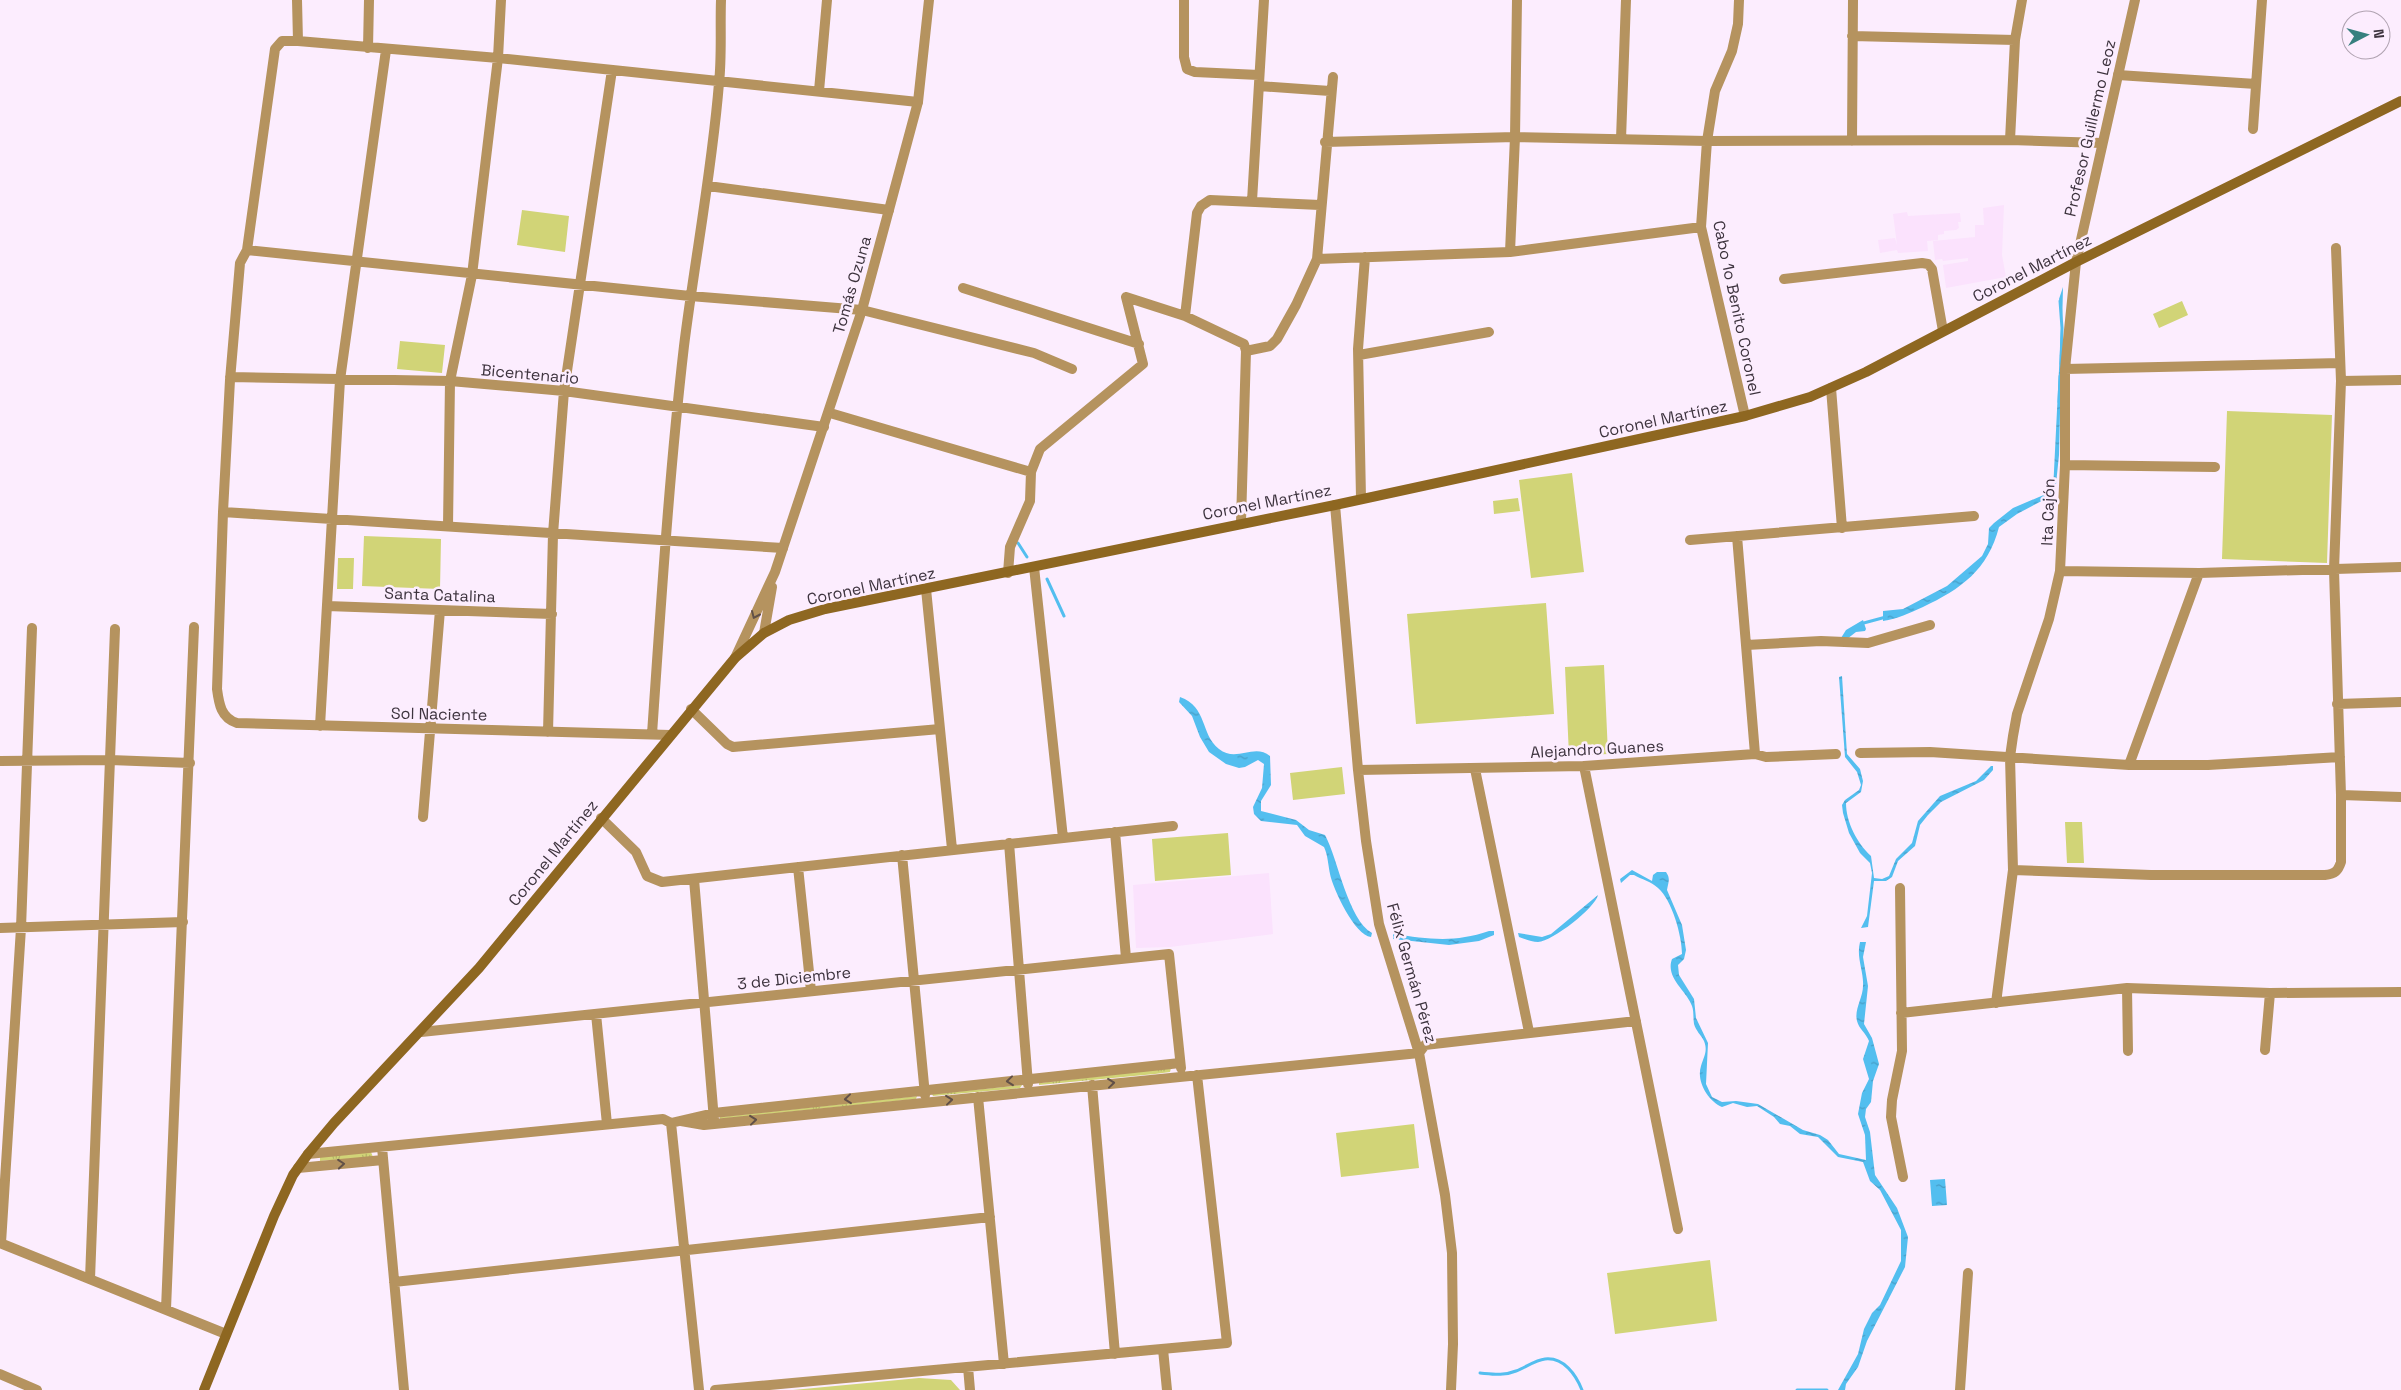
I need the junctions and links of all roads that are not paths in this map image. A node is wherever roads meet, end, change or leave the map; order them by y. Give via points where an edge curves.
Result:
1 (297, 0) edge
2 (369, 0) edge
3 (501, 0) edge
4 (721, 0) edge
5 (827, 0) edge
6 (929, 0) edge
7 (1184, 0) edge
8 (1264, 0) edge
9 (1517, 0) edge
10 (1626, 0) edge
11 (1739, 0) edge
12 (1853, 0) edge
13 (2022, 0) edge
14 (2134, 0) edge
15 (2262, 0) edge
16 (1852, 36) junction
17 (2015, 40) junction
18 (298, 41) junction
19 (368, 48) junction
20 (386, 50) junction
21 (498, 58) junction
22 (612, 70) junction
23 (2118, 75) junction
24 (1333, 77) dead end
25 (1259, 80) junction
26 (720, 81) junction
27 (2256, 84) junction
28 (819, 91) junction
29 (1330, 91) junction
30 (2401, 101) edge
31 (918, 102) junction
32 (2253, 129) dead end
33 (1515, 137) junction
34 (1621, 139) junction
35 (1852, 140) junction
36 (2010, 140) junction
37 (1707, 141) junction
38 (1325, 142) junction
39 (2102, 143) junction
40 (708, 186) junction
41 (1252, 201) junction
42 (1320, 205) junction
43 (889, 210) junction
44 (1701, 227) junction
45 (2336, 248) dead end
46 (247, 250) junction
47 (1510, 252) junction
48 (1365, 257) junction
49 (1316, 259) junction
50 (356, 263) junction
51 (2073, 264) junction
52 (472, 274) junction
53 (1784, 279) dead end
54 (581, 286) junction
55 (963, 288) dead end
56 (690, 296) junction
57 (862, 310) junction
58 (1186, 316) junction
59 (1942, 331) junction
60 (1489, 332) dead end
61 (1139, 344) junction
62 (1246, 351) junction
63 (1358, 355) junction
64 (2340, 363) junction
65 (1072, 369) dead end
66 (2065, 369) junction
67 (230, 377) junction
68 (340, 380) junction
69 (2401, 380) edge
70 (450, 381) junction
71 (2341, 381) junction
72 (1831, 388) junction
73 (564, 391) junction
74 (677, 407) junction
75 (830, 413) junction
76 (1746, 416) junction
77 (824, 427) junction
78 (2065, 465) junction
79 (2215, 467) dead end
80 (1032, 472) junction
81 (1361, 498) junction
82 (1335, 505) junction
83 (223, 512) junction
84 (1974, 516) dead end
85 (332, 519) junction
86 (1241, 522) junction
87 (448, 526) junction
88 (1842, 528) junction
89 (552, 534) junction
90 (1737, 536) junction
91 (665, 540) junction
92 (1690, 540) dead end
93 (783, 548) junction
94 (1034, 567) junction
95 (2401, 567) edge
96 (2334, 570) junction
97 (2060, 571) junction
98 (775, 572) junction
99 (1008, 572) junction
100 (2199, 573) junction
101 (926, 589) junction
102 (327, 606) junction
103 (440, 610) junction
104 (552, 614) junction
105 (1930, 625) dead end
106 (194, 627) dead end
107 (32, 628) dead end
108 (115, 629) dead end
109 (764, 633) junction
110 (1746, 645) junction
111 (734, 658) junction
112 (2401, 702) edge
113 (2337, 704) junction
114 (691, 709) junction
115 (320, 726) junction
116 (430, 729) junction
117 (940, 729) junction
118 (548, 732) junction
119 (652, 734) junction
120 (670, 734) junction
121 (1860, 753) dead end
122 (1755, 754) junction
123 (1836, 754) dead end
124 (2010, 757) junction
125 (2340, 757) junction
126 (110, 760) junction
127 (0, 761) edge
128 (27, 762) junction
129 (190, 763) junction
130 (2128, 765) junction
131 (1584, 766) junction
132 (1475, 769) junction
133 (1358, 770) junction
134 (2341, 795) junction
135 (2401, 796) edge
136 (423, 817) dead end
137 (602, 818) junction
138 (1173, 826) dead end
139 (1115, 832) junction
140 (1063, 838) junction
141 (1009, 843) junction
142 (952, 849) junction
143 (902, 855) junction
144 (798, 867) junction
145 (2013, 870) junction
146 (694, 879) junction
147 (1900, 888) dead end
148 (183, 922) junction
149 (104, 926) junction
150 (0, 928) edge
151 (21, 928) junction
152 (1126, 958) junction
153 (1019, 970) junction
154 (914, 981) junction
155 (2127, 988) junction
156 (811, 991) junction
157 (2401, 992) edge
158 (2270, 993) junction
159 (705, 1002) junction
160 (1996, 1003) junction
161 (1901, 1013) junction
162 (596, 1014) junction
163 (1636, 1021) junction
164 (421, 1032) junction
165 (1529, 1032) junction
166 (2266, 1050) dead end
167 (2128, 1051) dead end
168 (1419, 1054) junction
169 (1180, 1063) junction
170 (1197, 1075) junction
171 (1182, 1076) junction
172 (1028, 1079) junction
173 (1092, 1085) junction
174 (924, 1090) junction
175 (1029, 1092) junction
176 (978, 1097) junction
177 (926, 1102) junction
178 (714, 1113) junction
179 (676, 1122) junction
180 (607, 1124) junction
181 (714, 1124) junction
182 (382, 1146) junction
183 (308, 1154) junction
184 (383, 1160) junction
185 (298, 1168) junction
186 (1903, 1177) dead end
187 (990, 1217) junction
188 (1678, 1229) dead end
189 (0, 1243) edge
190 (684, 1250) junction
191 (1968, 1273) dead end
192 (90, 1279) junction
193 (394, 1282) junction
194 (166, 1309) junction
195 (226, 1334) junction
196 (1163, 1349) junction
197 (1115, 1354) junction
198 (1004, 1364) junction
199 (968, 1367) junction
200 (0, 1374) edge
201 (38, 1390) edge
202 (204, 1390) edge
203 (404, 1390) edge
204 (699, 1390) edge
205 (715, 1390) edge
206 (970, 1390) edge
207 (1167, 1390) edge
208 (1451, 1390) edge
209 (1960, 1390) edge

1 - 18 street
2 - 19 street
3 - 21 street
4 - 26 street
5 - 28 street
6 - 31 street, Tomás Ozuna
7 - 25 street via 1184,60 1187,69
8 - 25 street
9 - 33 street
10 - 34 street
11 - 37 street, Cabo 1o Benito Coronel via 1738,24 1732,50 1715,90
12 - 16 street
13 - 17 street
14 - 23 street, Profesor Guillermo Leoz
15 - 27 street
16 - 17 street
16 - 35 street
17 - 36 street
18 - 19 street
18 - 46 street via 282,41 275,49
19 - 20 street
20 - 21 street
20 - 50 street
21 - 22 street
21 - 52 street
22 - 26 street
22 - 54 street
23 - 27 street
23 - 39 street, Profesor Guillermo Leoz
24 - 29 street
25 - 29 street
25 - 41 street
26 - 28 street
26 - 40 street
27 - 32 street
28 - 31 street
29 - 38 street
30 - 51 main road, Coronel Martínez
31 - 43 street, Tomás Ozuna
33 - 34 street
33 - 38 street
33 - 47 street
34 - 37 street
35 - 36 street
35 - 37 street
36 - 39 street
37 - 44 street, Cabo 1o Benito Coronel
38 - 42 street
39 - 51 street, Profesor Guillermo Leoz
40 - 43 street
40 - 56 street
41 - 42 street
41 - 58 street via 1210,200 1201,206 1197,213
42 - 49 street
43 - 57 street, Tomás Ozuna
44 - 47 street
44 - 76 street, Cabo 1o Benito Coronel
45 - 64 street
46 - 50 street
46 - 67 street via 240,263
47 - 48 street
48 - 49 street
48 - 63 street
49 - 62 street via 1277,339 1270,346
50 - 52 street
50 - 68 street
51 - 59 main road, Coronel Martínez
51 - 66 street, Ita Cajón
52 - 54 street
52 - 70 street
53 - 59 street via 1928,264 1932,269
54 - 56 street
54 - 73 street
55 - 61 street
56 - 57 street
56 - 74 street
57 - 65 street via 1034,353
57 - 75 street, Tomás Ozuna
58 - 61 street via 1126,297
58 - 62 street via 1244,344
59 - 72 main road, Coronel Martínez
60 - 63 street
61 - 80 street via 1143,359 1141,367 1040,448
62 - 86 street
63 - 81 street
64 - 66 street
64 - 71 street
66 - 78 street, Ita Cajón
67 - 68 street, Bicentenario
67 - 83 street
68 - 70 street, Bicentenario
68 - 85 street
69 - 71 street
70 - 73 street, Bicentenario
70 - 87 street
71 - 96 street
72 - 76 main road, Coronel Martínez
72 - 88 street
73 - 74 street, Bicentenario
73 - 89 street
74 - 77 street, Bicentenario
74 - 91 street
75 - 77 street, Tomás Ozuna
75 - 80 street
76 - 81 main road, Coronel Martínez
77 - 93 street, Tomás Ozuna
78 - 79 street
78 - 97 street, Ita Cajón
80 - 99 street via 1030,502 1010,547
81 - 82 main road, Coronel Martínez
82 - 86 main road, Coronel Martínez
82 - 133 street, Félix Germán Pérez
83 - 85 street
83 - 115 street, Sol Naciente via 217,688 223,714 229,721 237,723
84 - 88 street
85 - 87 street
85 - 102 street
86 - 94 main road, Coronel Martínez
87 - 89 street
88 - 90 street
89 - 91 street
89 - 104 street
90 - 92 street
90 - 110 street
91 - 93 street
91 - 119 street
93 - 98 street, Tomás Ozuna
94 - 99 main road, Coronel Martínez
94 - 140 street
95 - 96 street
96 - 100 street
96 - 113 street
97 - 100 street
97 - 124 street, Ita Cajón via 2049,619 2017,714
98 - 109 street, Tomás Ozuna
98 -> 111 street, Tomás Ozuna
99 - 101 main road, Coronel Martínez
100 - 130 street
101 - 109 main road, Coronel Martínez via 825,609 789,620
101 - 117 street
102 - 103 street, Santa Catalina
102 - 115 street
103 - 104 street, Santa Catalina
103 - 116 street
104 - 118 street
105 - 110 street via 1868,643 1821,641
106 - 129 street
107 - 128 street
108 - 126 street
109 - 111 main road, Coronel Martínez
110 - 122 street
111 - 114 main road, Coronel Martínez
112 - 113 street
113 - 125 street
114 - 117 street via 733,747
114 - 120 main road, Coronel Martínez
115 - 116 street, Sol Naciente
116 - 118 street, Sol Naciente
116 - 136 street
117 - 142 street
118 - 119 street, Sol Naciente
119 - 120 street, Sol Naciente
120 - 137 main road, Coronel Martínez
121 - 124 street via 1930,752
122 - 123 street, Alejandro Guanes via 1766,757
122 - 131 street, Alejandro Guanes
124 - 130 street
124 - 145 street, Ita Cajón
125 - 130 street via 2208,765
125 - 134 street
126 - 128 street
126 - 129 street
126 - 149 street
127 - 128 street
128 - 151 street
129 - 148 street
131 - 132 street, Alejandro Guanes
131 - 163 street
132 - 133 street, Alejandro Guanes
132 - 165 street
133 - 168 street, Félix Germán Pérez via 1379,924
134 - 135 street
134 - 145 street via 2341,862 2333,874 2151,875
137 - 146 street via 636,852 650,879 670,882
137 - 164 main road, Coronel Martínez via 479,968
138 - 139 street
139 - 140 street
139 - 152 street
140 - 141 street
141 - 142 street
141 - 153 street
142 - 143 street
143 - 144 street
143 - 154 street
144 - 146 street
144 - 156 street
145 - 160 street, Ita Cajón
146 - 159 street
147 - 161 street
148 - 149 street
148 - 194 street
149 - 151 street
149 - 192 street
150 - 151 street
151 - 189 street
152 - 153 street, 3 de Diciembre
152 - 169 street, 3 de Diciembre via 1169,954
153 - 154 street, 3 de Diciembre
153 - 172 street
154 - 156 street, 3 de Diciembre
154 - 174 street
155 - 158 street
155 - 160 street
155 - 167 street
156 - 159 street, 3 de Diciembre
157 - 158 street
158 - 166 street
159 - 162 street, 3 de Diciembre
159 - 178 street
160 - 161 street
161 - 186 street via 1901,1063 1891,1117
162 - 164 street, 3 de Diciembre
162 - 180 street
163 - 165 street
163 - 188 street
164 - 183 main road, Coronel Martínez
165 - 168 street via 1425,1045
168 - 170 street
168 - 208 street, Félix Germán Pérez via 1445,1195 1452,1253
169 - 171 street
169 - 172 street
170 - 171 street
170 - 196 street via 1228,1343
173 -> 171 street
172 -> 174 street
172 - 175 street
173 - 175 street
173 - 197 street
174 - 177 street
174 -> 178 street
175 - 176 street
177 -> 176 street
176 - 187 street
181 -> 177 street
178 - 179 street
178 - 181 street
179 - 180 street via 663,1119
179 - 181 street
179 - 190 street
180 - 182 street
182 - 183 street
182 - 184 street
183 - 185 main road, Coronel Martínez
185 -> 184 street
184 - 193 street
185 - 195 main road, Coronel Martínez via 274,1216
187 - 190 street
187 - 198 street
189 - 192 street
190 - 193 street
190 - 204 street
191 - 209 street
192 - 194 street
193 - 203 street
194 - 195 street
195 - 202 main road
196 - 197 street
196 - 207 street
197 - 198 street
198 - 199 street
199 - 205 street
199 - 206 street
200 - 201 street

